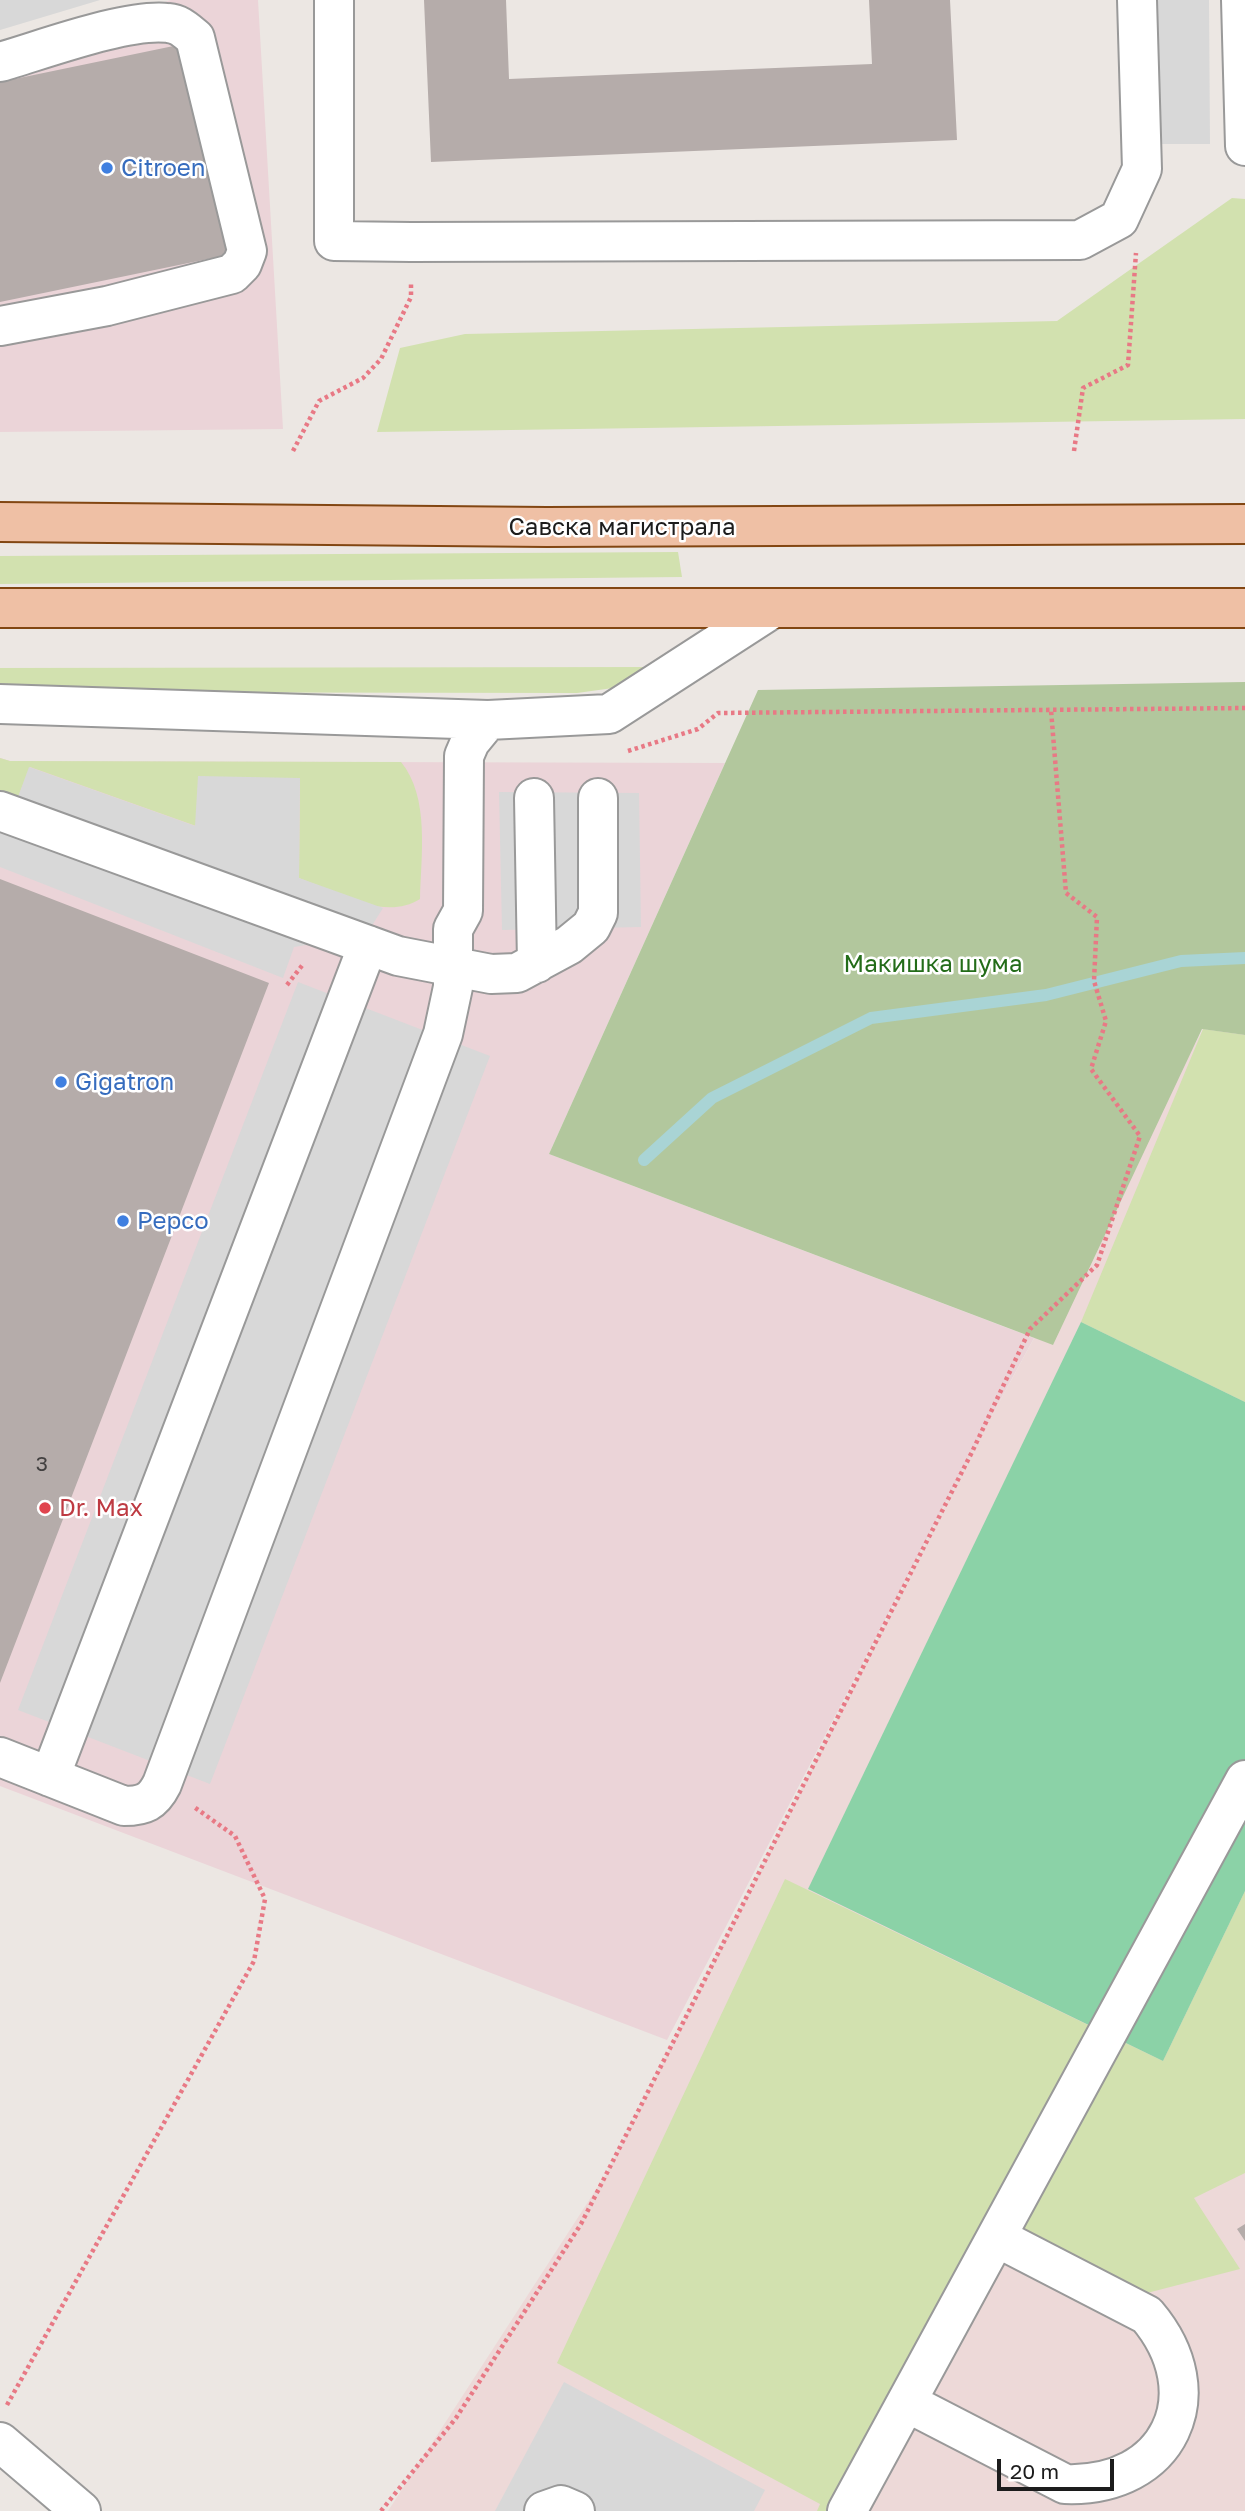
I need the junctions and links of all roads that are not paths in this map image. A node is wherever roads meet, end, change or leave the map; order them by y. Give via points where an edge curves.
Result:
1 (334, 0) edge
2 (1137, 0) edge
3 (1241, 0) edge
4 (0, 62) edge
5 (1245, 146) edge
6 (0, 327) edge
7 (0, 522) edge
8 (1245, 524) edge
9 (0, 608) edge
10 (1245, 608) edge
11 (770, 610) junction
12 (0, 704) edge
13 (413, 717) junction
14 (488, 720) junction
15 (598, 798) dead end
16 (534, 799) dead end
17 (0, 811) edge
18 (453, 929) junction
19 (368, 945) junction
20 (537, 963) junction
21 (452, 966) junction
22 (0, 1757) edge
23 (50, 1777) junction
24 (1245, 1780) edge
25 (998, 2238) junction
26 (908, 2403) junction
27 (0, 2442) edge
28 (855, 2508) edge
29 (81, 2511) edge
30 (544, 2511) edge
31 (575, 2511) edge

1 - 2 street via 334,241 411,242 1080,240 1119,219 1142,169
3 - 5 street
4 - 6 street via 141,23 183,27 195,38 247,251 232,274
7 - 8 main road, Савска магистрала via 615,527
9 - 11 main road
10 - 11 main road
11 - 14 street via 609,714
12 - 13 street
13 - 14 street
13 - 18 street via 440,749 441,910
14 - 18 street via 464,756 463,911
15 - 20 street via 598,913 581,938
16 - 20 street
17 - 19 street
18 - 21 street
19 - 21 street
19 - 23 street
20 - 21 street via 517,973 491,974
21 - 23 street via 450,1010 443,1034 162,1784 154,1799 124,1806
22 - 23 street
24 - 25 street
25 - 26 street
25 - 26 street via 1147,2315 1165,2336 1177,2362 1180,2390 1176,2418 1163,2443 1144,2464 1120,2478 1093,2485 1065,2484
26 - 28 street
27 - 29 street
30 - 31 street via 561,2505

